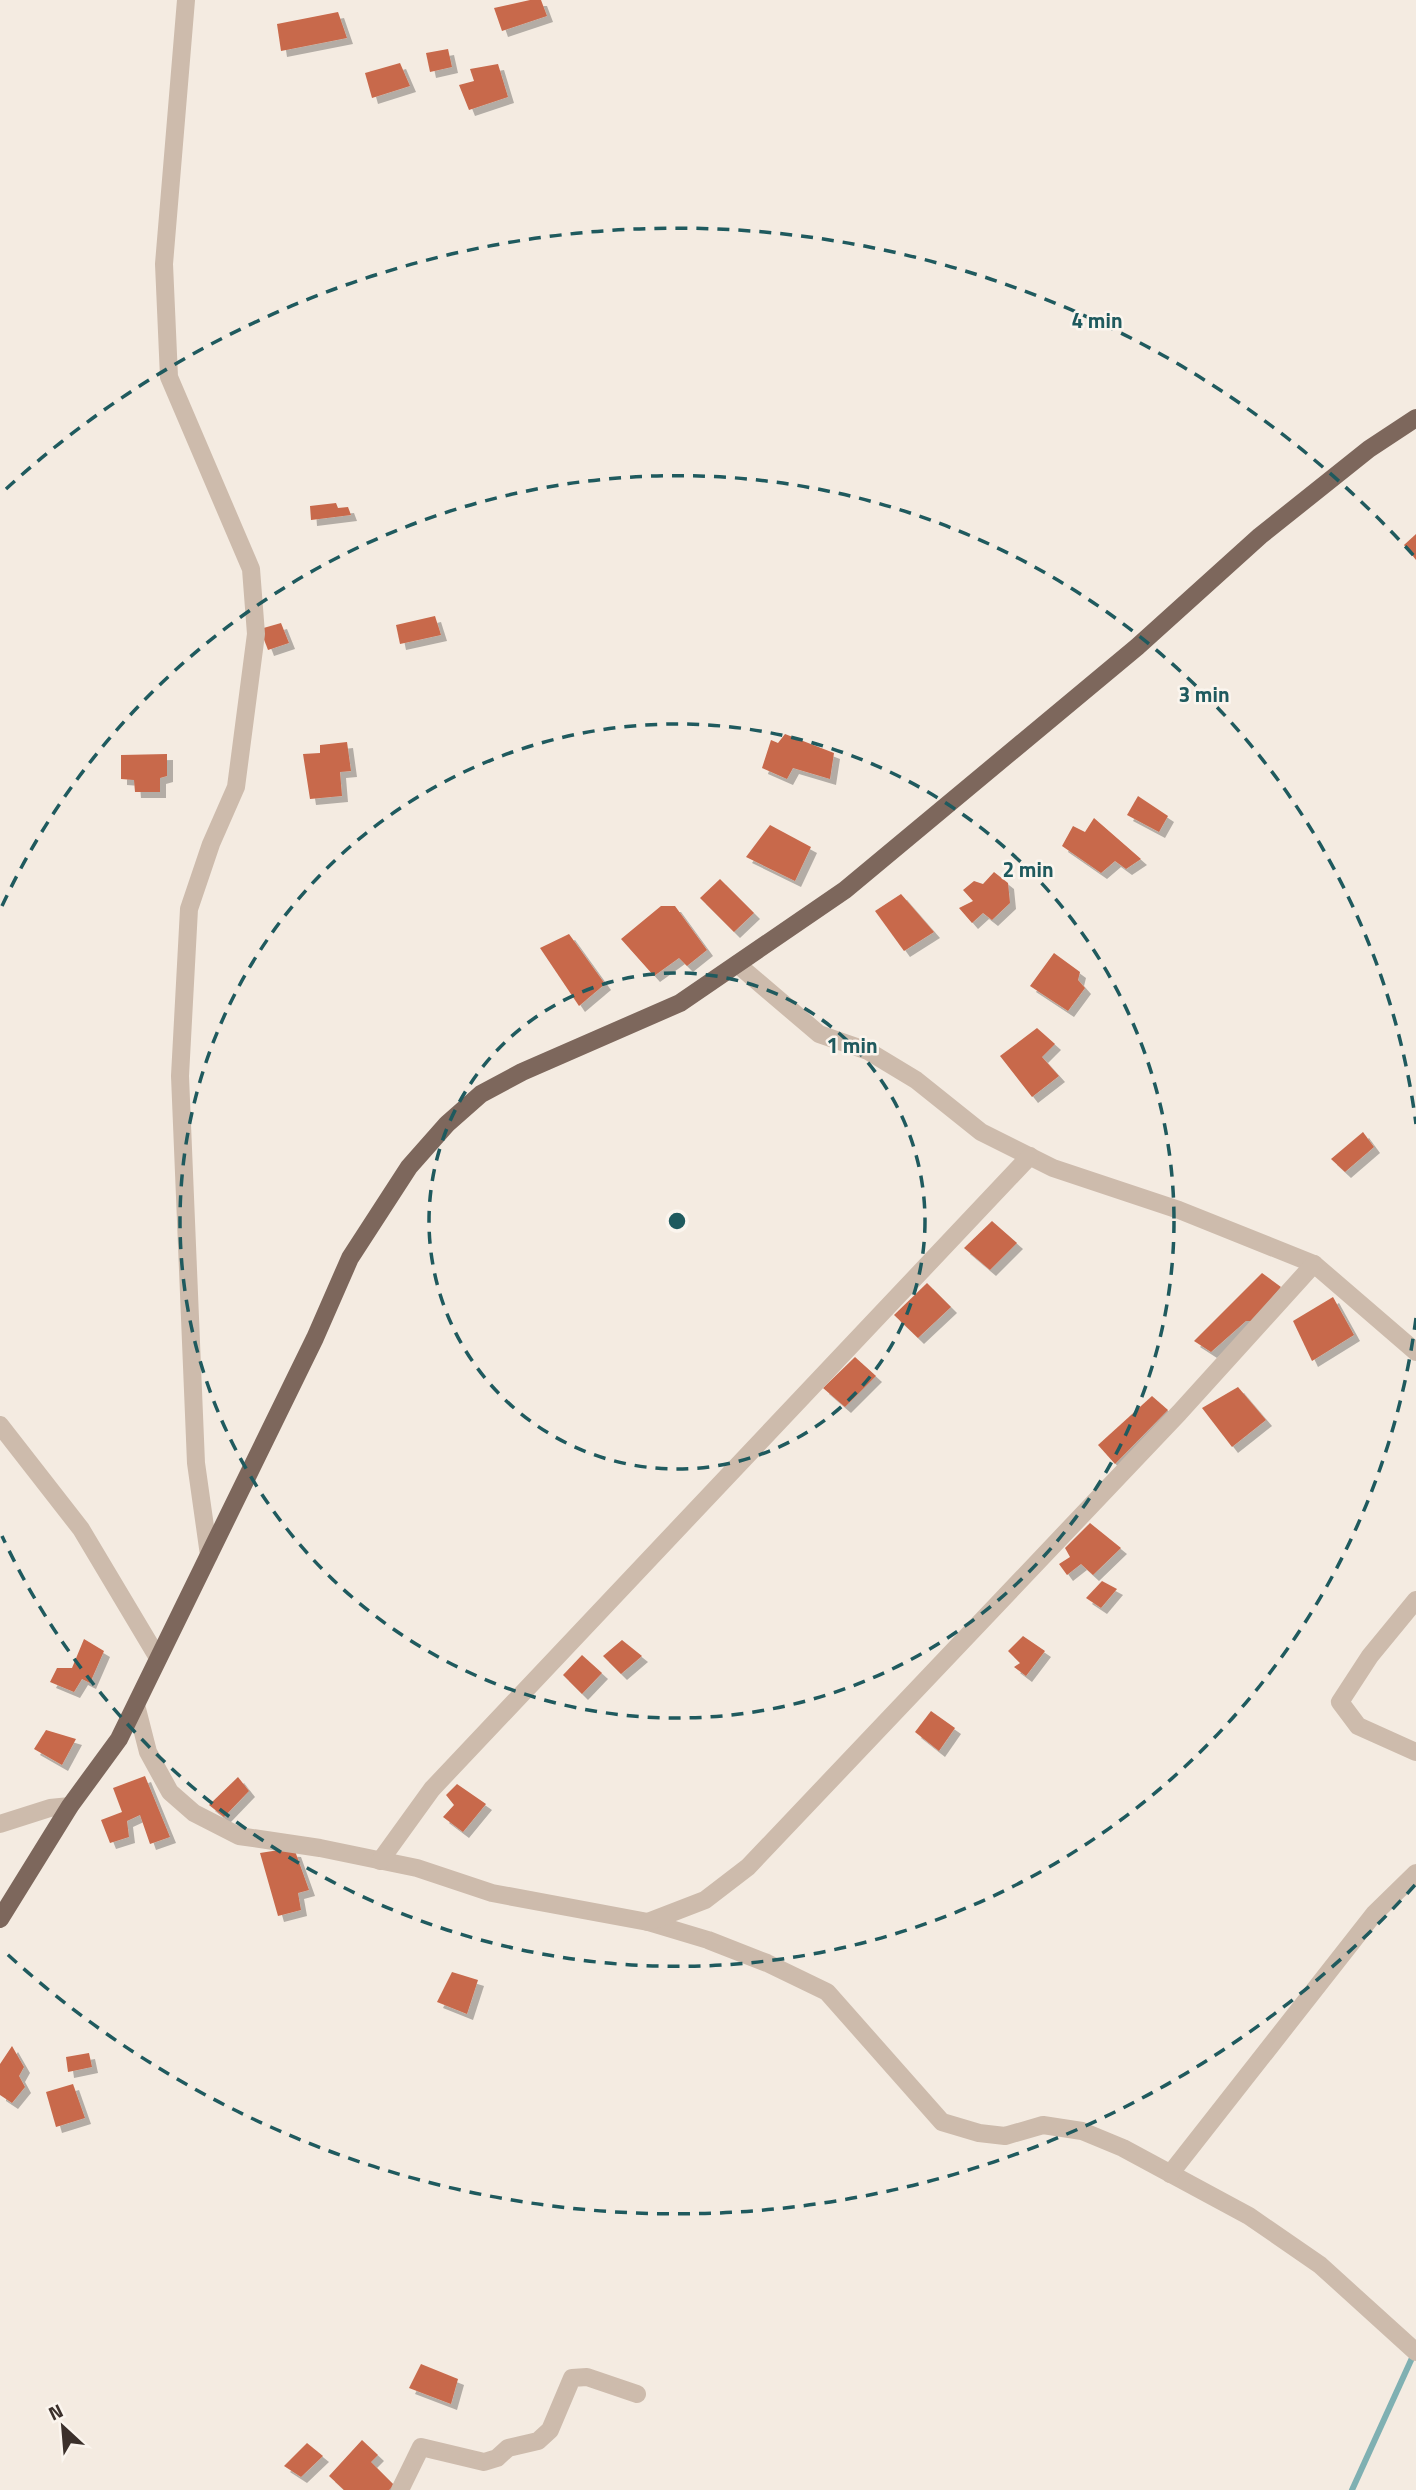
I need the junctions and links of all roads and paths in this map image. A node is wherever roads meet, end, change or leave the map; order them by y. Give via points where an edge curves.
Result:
1 (186, 0) edge
2 (1416, 418) edge
3 (737, 964) junction
4 (1030, 1156) junction
5 (1314, 1264) junction
6 (1416, 1352) edge
7 (0, 1425) edge
8 (209, 1555) junction
9 (1416, 1600) edge
10 (159, 1658) junction
11 (136, 1705) junction
12 (1416, 1752) edge
13 (70, 1806) junction
14 (0, 1824) edge
15 (380, 1861) junction
16 (1416, 1873) edge
17 (0, 1919) edge
18 (648, 1922) junction
19 (1170, 2174) junction
20 (1416, 2352) edge
21 (637, 2394) dead end
22 (400, 2490) edge

1 - 8 street via 164,264 169,377 251,569 256,634 236,787 189,909 184,992 180,1076 195,1436
2 - 3 main road via 1369,449 1261,536 1137,647 845,890
3 - 4 street via 819,1034 868,1051 916,1080 981,1132
3 - 8 main road via 680,1003 481,1094 439,1132 409,1167 350,1258
4 - 5 street
4 - 15 street via 432,1789
5 - 6 street
5 - 18 street via 1123,1473 748,1867 705,1900
7 - 10 street via 81,1528
8 - 10 main road
9 - 12 street via 1340,1702 1358,1726
10 - 11 main road
11 - 13 main road via 119,1740
11 - 15 street via 148,1752 170,1792 194,1813 239,1836
13 - 14 street
13 - 17 main road
15 - 18 street via 492,1893
16 - 19 street via 1374,1914
18 - 19 street via 708,1940 827,1992 942,2122 1005,2136 1043,2125 1082,2131
19 - 20 street via 1249,2216 1320,2264
21 - 22 street via 587,2377 572,2378 550,2430 538,2441 508,2448 484,2462 421,2447

